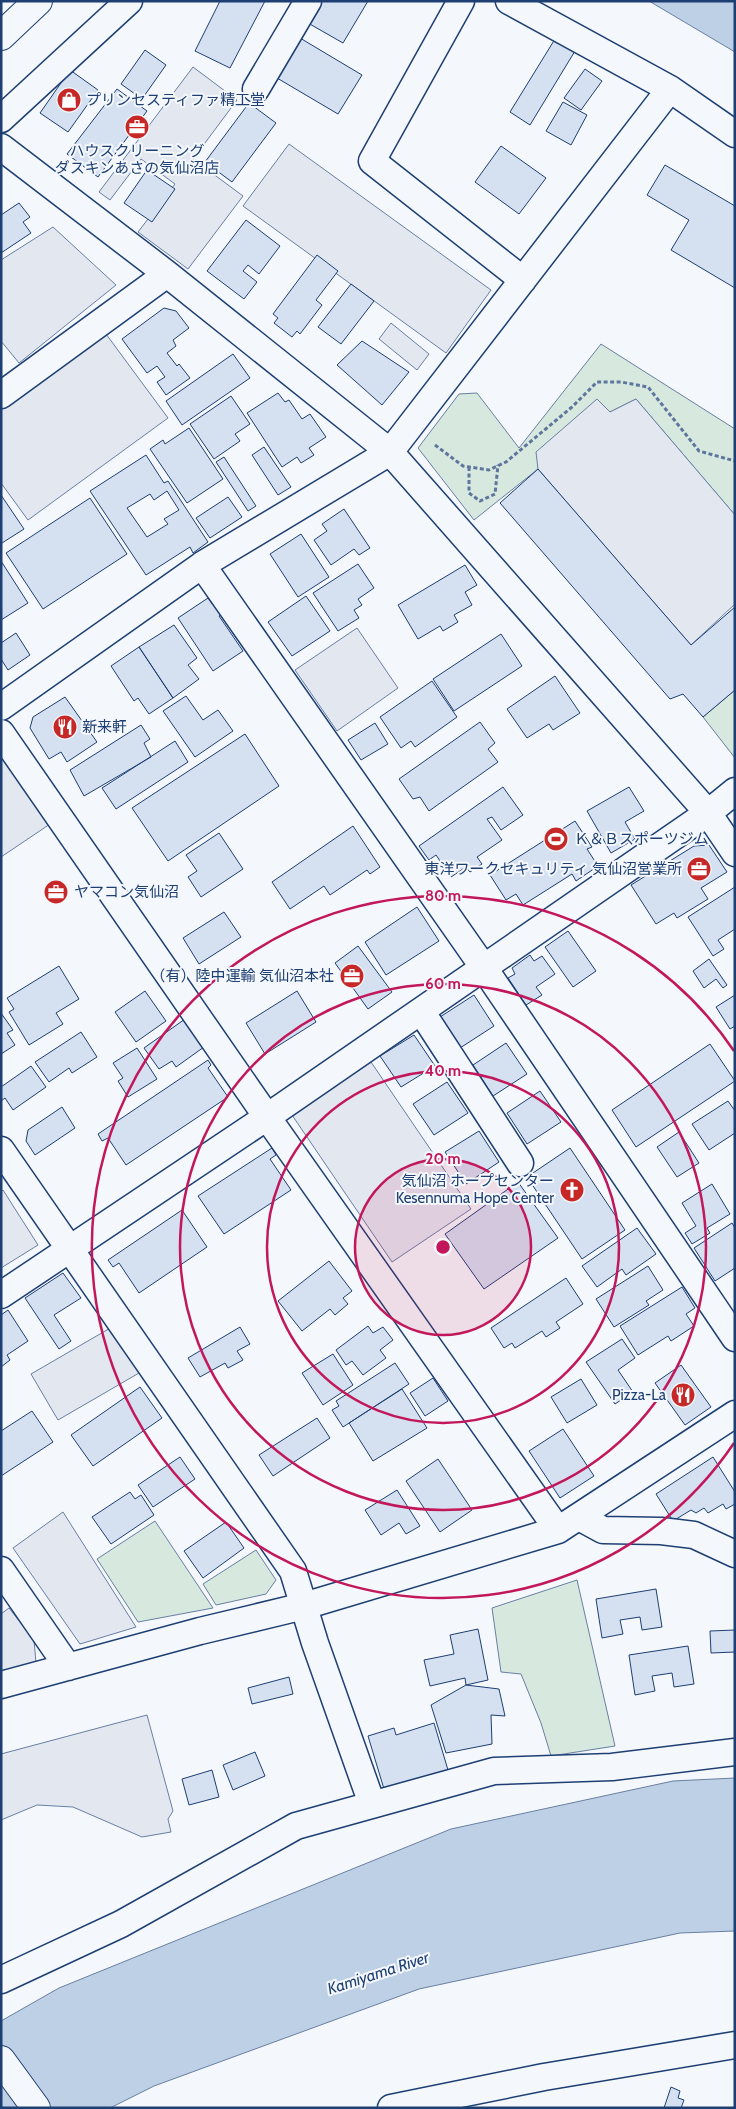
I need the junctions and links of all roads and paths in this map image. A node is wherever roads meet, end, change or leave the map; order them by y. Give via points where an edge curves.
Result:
1 (38, 1) edge
2 (129, 1) edge
3 (308, 1) edge
4 (461, 1) edge
5 (509, 1) edge
6 (1, 36) edge
7 (256, 89) dead end
8 (670, 89) junction
9 (1, 119) edge
10 (735, 134) edge
11 (1, 147) edge
12 (167, 274) junction
13 (523, 280) junction
14 (1, 394) edge
15 (435, 445) dead end
16 (390, 452) junction
17 (735, 460) edge
18 (498, 465) junction
19 (469, 467) junction
20 (202, 566) junction
21 (1, 707) edge
22 (1, 732) edge
23 (735, 791) edge
24 (708, 813) junction
25 (735, 853) edge
26 (484, 968) junction
27 (421, 1011) junction
28 (267, 1116) junction
29 (1, 1150) edge
30 (520, 1163) dead end
31 (69, 1248) junction
32 (1, 1295) edge
33 (735, 1338) edge
34 (735, 1414) edge
35 (579, 1517) junction
36 (558, 1530) junction
37 (735, 1554) edge
38 (1, 1570) edge
39 (304, 1606) junction
40 (68, 1667) junction
41 (1, 1685) edge
42 (735, 1752) edge
43 (372, 1804) junction
44 (1, 1980) edge
45 (735, 2045) edge
46 (1, 2060) edge
47 (36, 2108) edge
48 (391, 2108) edge

1 - 6 main road
2 - 9 street
3 - 7 street
4 - 13 street via 372,161
5 - 8 street
8 - 10 street
8 - 13 street
11 - 12 street
12 - 14 street
12 - 16 street
13 - 16 street
15 - 19 path
16 - 20 street
16 - 24 street
17 - 18 path via 699,451 648,387 597,382 572,407 506,462
18 - 19 path via 489,470
18 - 19 path via 495,494 480,501 469,493
20 - 21 street
20 - 26 street
22 - 28 street
23 - 24 street
24 - 25 street
24 - 26 street
26 - 27 street
26 - 33 street
27 - 28 street
27 - 30 street
28 - 31 street
28 - 36 street
29 - 31 street
31 - 32 street
31 - 39 street via 293,1571
34 - 35 street
35 - 36 street
35 - 37 street via 603,1530 661,1530 694,1535
36 - 39 street
38 - 40 street
39 - 40 street
39 - 43 street
40 - 41 street
42 - 43 street via 612,1767 494,1771
43 - 44 street via 296,1826 121,1924
45 - 48 street
46 - 47 main road

